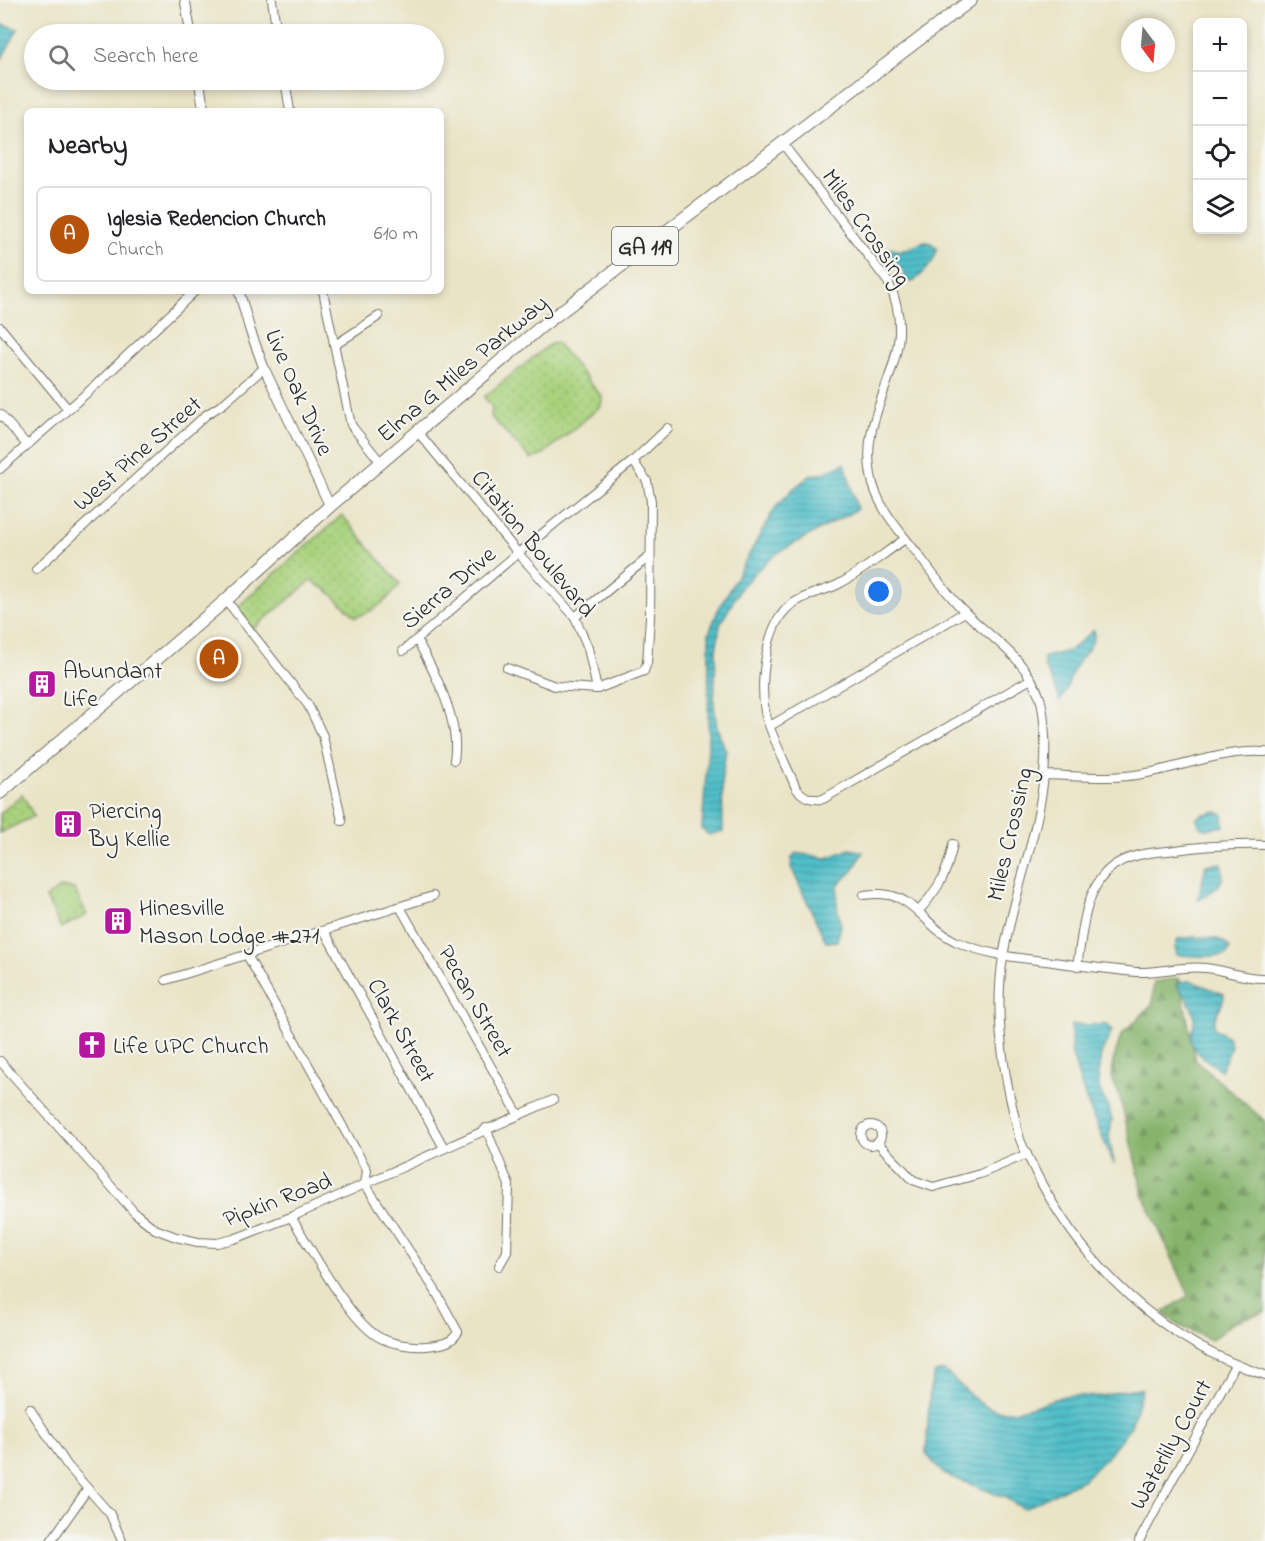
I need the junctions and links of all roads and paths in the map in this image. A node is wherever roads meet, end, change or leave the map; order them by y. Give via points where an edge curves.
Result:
1 (185, 0) edge
2 (272, 0) edge
3 (964, 2) edge
4 (189, 24) edge
5 (276, 24) edge
6 (201, 90) edge
7 (287, 90) edge
8 (204, 108) edge
9 (290, 108) edge
10 (783, 144) junction
11 (192, 294) edge
12 (240, 294) edge
13 (324, 294) edge
14 (379, 316) dead end
15 (0, 327) edge
16 (334, 345) junction
17 (264, 368) junction
18 (68, 409) junction
19 (0, 414) edge
20 (668, 428) dead end
21 (417, 431) junction
22 (27, 446) junction
23 (633, 461) junction
24 (382, 464) junction
25 (0, 469) edge
26 (330, 506) junction
27 (905, 539) junction
28 (518, 553) junction
29 (650, 556) junction
30 (36, 569) dead end
31 (226, 600) junction
32 (965, 612) junction
33 (575, 617) junction
34 (417, 640) junction
35 (403, 651) dead end
36 (507, 668) dead end
37 (1031, 678) junction
38 (597, 690) junction
39 (770, 726) junction
40 (1265, 752) edge
41 (454, 760) dead end
42 (1045, 774) junction
43 (0, 793) edge
44 (342, 821) dead end
45 (953, 844) dead end
46 (1265, 845) edge
47 (864, 895) dead end
48 (434, 896) dead end
49 (400, 907) junction
50 (918, 912) junction
51 (325, 932) junction
52 (247, 955) junction
53 (1003, 956) junction
54 (1077, 966) junction
55 (1265, 978) edge
56 (166, 980) dead end
57 (0, 1061) edge
58 (553, 1100) dead end
59 (518, 1114) junction
60 (486, 1128) junction
61 (878, 1143) dead end
62 (444, 1148) junction
63 (1027, 1154) junction
64 (365, 1184) junction
65 (291, 1217) junction
66 (498, 1266) dead end
67 (1235, 1365) junction
68 (1265, 1375) edge
69 (30, 1409) dead end
70 (87, 1490) junction
71 (1143, 1540) edge
72 (51, 1541) edge
73 (122, 1541) edge

1 - 4 street
2 - 5 street
3 - 10 main road, Elma G Miles Parkway / GA 119
6 - 8 street
7 - 9 street
10 - 21 main road, Elma G Miles Parkway / GA 119 via 590,287
10 - 27 street, Miles Crossing via 894,295 900,328 898,349 867,453 874,491
11 - 18 street
12 - 17 street, Live Oak Drive
13 - 16 street
14 - 16 street
15 - 18 street
16 - 24 street via 351,425
17 - 26 street, Live Oak Drive
17 - 30 street, West Pine Street via 206,415
18 - 22 street
19 - 22 street
20 - 23 street, Sierra Drive
21 - 24 main road, Elma G Miles Parkway / GA 119
21 - 28 street, Citation Boulevard
22 - 25 street
23 - 28 street, Sierra Drive
23 - 29 street via 650,491
24 - 26 main road, Elma G Miles Parkway / GA 119
26 - 31 main road, Elma G Miles Parkway / GA 119
27 - 32 street, Miles Crossing
27 - 39 street via 836,586 801,598 779,618 768,648 765,673 765,710
28 - 33 street, Citation Boulevard
28 - 34 street, Sierra Drive
29 - 33 street
29 - 38 street via 650,617 644,671
31 - 43 main road, Elma G Miles Parkway / GA 119
31 - 44 street via 308,705 323,736
32 - 37 street, Miles Crossing via 1019,661
32 - 39 street
33 - 38 street, Citation Boulevard via 587,642
34 - 35 street, Sierra Drive
34 - 41 street via 440,682 457,745
36 - 38 street via 555,686
37 - 39 street via 824,799 812,800 796,788
37 - 42 street, Miles Crossing via 1044,712
40 - 42 street via 1224,755 1111,778
42 - 53 street, Miles Crossing
45 - 50 street via 946,873
46 - 54 street via 1197,847 1131,857 1116,864 1094,890
47 - 50 street via 894,896
48 - 49 street
49 - 51 street
49 - 59 street, Pecan Street
50 - 53 street via 952,940
51 - 52 street
51 - 62 street, Clark Street
52 - 56 street
52 - 64 street via 367,1170
53 - 54 street
53 - 63 street, Miles Crossing via 1000,1044
54 - 55 street via 1150,973 1207,968
57 - 65 street, Pipkin Road via 134,1212 155,1229 187,1240 217,1243
58 - 59 street, Pipkin Road
59 - 60 street, Pipkin Road
60 - 62 street, Pipkin Road
60 - 66 street via 509,1185 507,1252
61 - 63 street via 913,1180 933,1187 980,1174
62 - 64 street, Pipkin Road
63 - 67 street, Miles Crossing via 1050,1200 1079,1243 1127,1296 1165,1325
64 - 65 street, Pipkin Road
64 - 65 street via 443,1303 458,1332 449,1341 439,1345 407,1345 377,1336 348,1307
67 - 68 street, Miles Crossing
67 - 71 street, Waterlily Court
69 - 70 street
70 - 72 street
70 - 73 street via 110,1514

